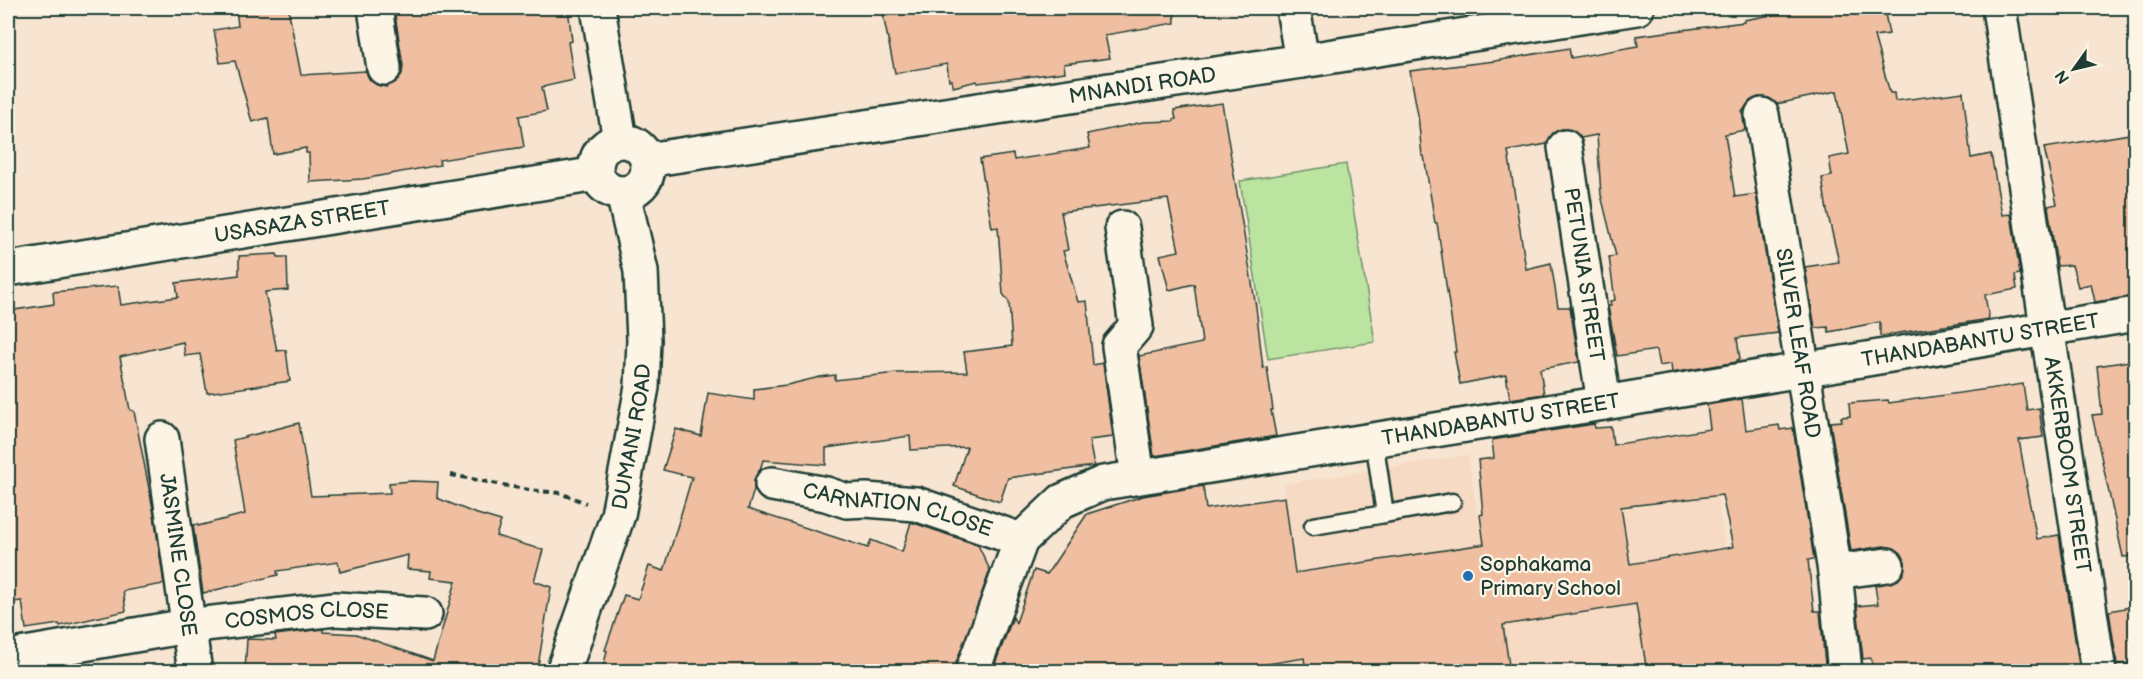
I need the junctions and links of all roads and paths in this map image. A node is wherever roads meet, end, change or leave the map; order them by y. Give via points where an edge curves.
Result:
1 (375, 8) edge
2 (598, 8) edge
3 (1293, 8) edge
4 (1637, 8) edge
5 (1999, 8) edge
6 (1302, 61) junction
7 (384, 68) dead end
8 (1762, 115) dead end
9 (620, 141) junction
10 (1565, 147) dead end
11 (647, 160) junction
12 (597, 174) junction
13 (623, 193) junction
14 (1122, 228) dead end
15 (8, 268) edge
16 (2136, 314) edge
17 (2047, 329) junction
18 (1802, 370) junction
19 (1604, 403) junction
20 (162, 439) dead end
21 (1374, 440) junction
22 (451, 474) dead end
23 (1138, 477) junction
24 (772, 484) dead end
25 (1452, 502) dead end
26 (1385, 514) junction
27 (618, 515) junction
28 (1313, 526) dead end
29 (1021, 540) junction
30 (1887, 565) dead end
31 (1835, 572) junction
32 (425, 614) dead end
33 (188, 626) junction
34 (8, 657) edge
35 (195, 672) edge
36 (563, 672) edge
37 (972, 672) edge
38 (1845, 672) edge
39 (2099, 672) edge

1 - 7 street
2 - 9 street
3 - 6 street
4 - 6 street, MNANDI ROAD
5 - 17 street, AKKERBOOM STREET
6 - 11 street, MNANDI ROAD
8 - 18 street, SILVER LEAF ROAD
9 - 11 street via 632,142 642,149
9 - 12 street via 609,143 600,151
10 - 19 street, PETUNIA STREET
11 - 13 street via 643,182 635,190
12 - 13 street via 602,184
12 - 15 street, USASAZA STREET
13 - 27 street, DUMANI ROAD via 641,272 644,340 642,387
14 - 23 street via 1136,326 1119,346
16 - 17 street, THANDABANTU STREET
17 - 18 street, THANDABANTU STREET
17 - 39 street, AKKERBOOM STREET
18 - 19 street, THANDABANTU STREET
18 - 31 street, SILVER LEAF ROAD
19 - 21 street, THANDABANTU STREET
20 - 33 street, JASMINE CLOSE
21 - 23 street, THANDABANTU STREET
21 - 26 lane
22 - 27 path via 560,493
23 - 29 street, THANDABANTU STREET via 1103,483 1062,501
24 - 29 street, CARNATION CLOSE via 847,501 916,504
25 - 26 lane
26 - 28 lane
27 - 36 street, DUMANI ROAD
29 - 37 street, THANDABANTU STREET
30 - 31 street
31 - 38 street, SILVER LEAF ROAD
32 - 33 street, COSMOS CLOSE via 335,609
33 - 34 street, COSMOS CLOSE
33 - 35 street, JASMINE CLOSE

